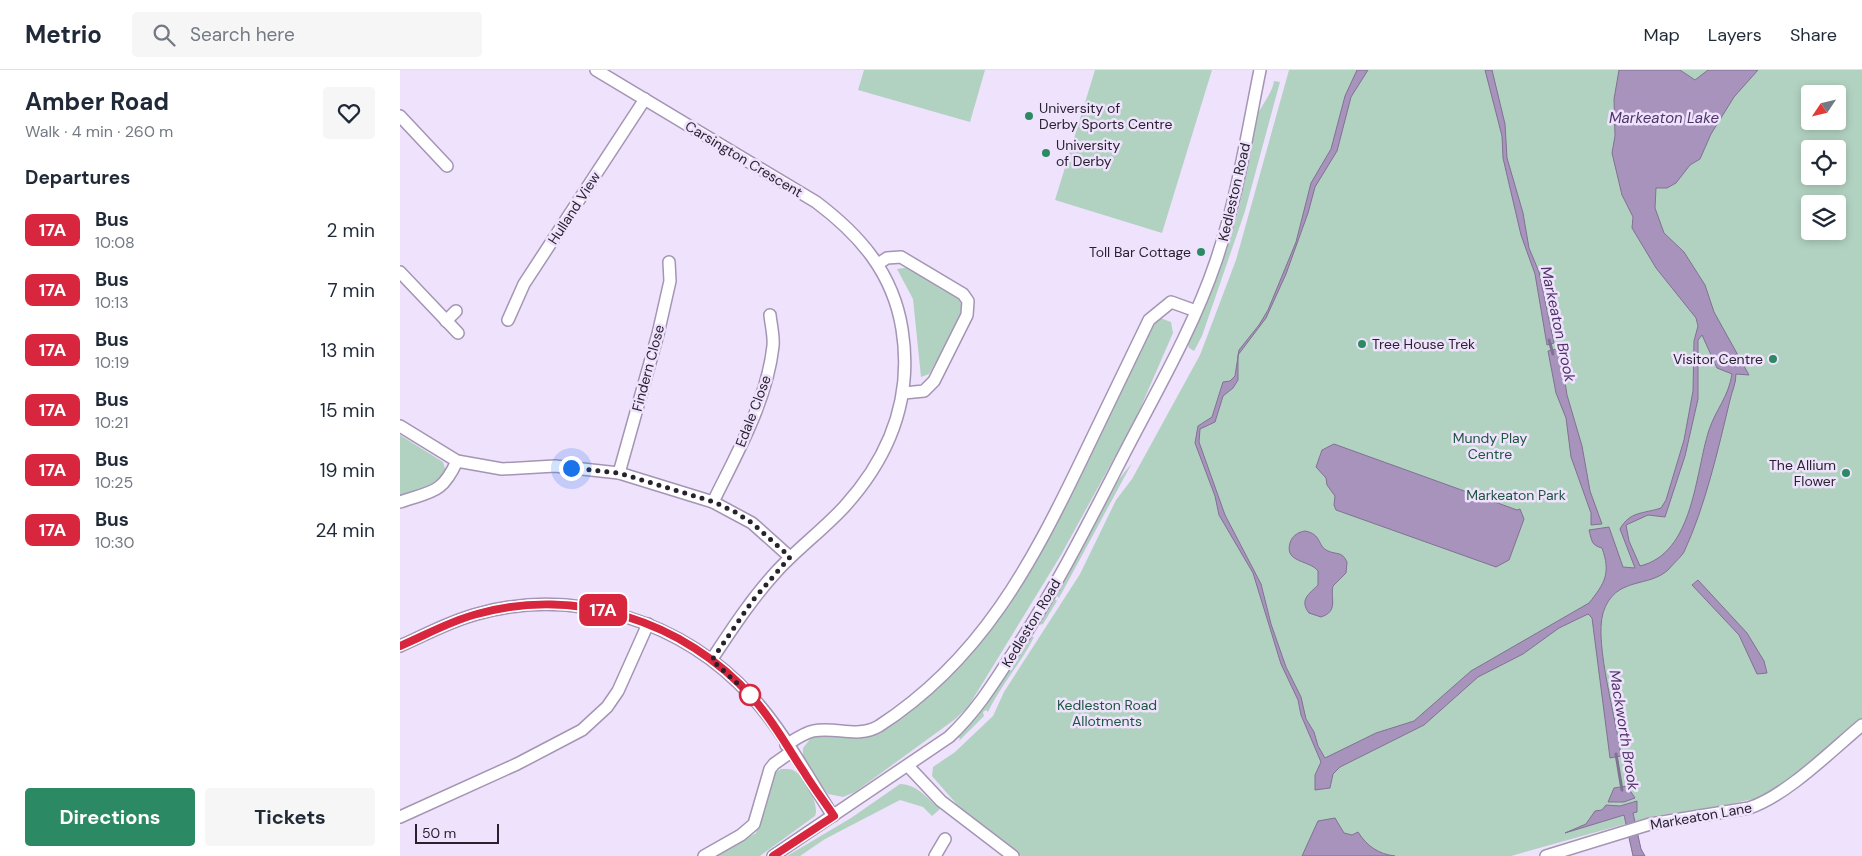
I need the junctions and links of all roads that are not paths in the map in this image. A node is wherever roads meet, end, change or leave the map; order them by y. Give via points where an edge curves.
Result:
1 (596, 70) edge
2 (1260, 70) edge
3 (645, 99) junction
4 (400, 116) edge
5 (447, 166) dead end
6 (669, 262) dead end
7 (878, 264) junction
8 (400, 272) edge
9 (456, 310) dead end
10 (1196, 310) junction
11 (770, 315) dead end
12 (446, 320) junction
13 (508, 320) dead end
14 (458, 333) dead end
15 (904, 393) junction
16 (400, 426) edge
17 (457, 461) junction
18 (619, 473) junction
19 (400, 502) edge
20 (714, 502) junction
21 (790, 557) junction
22 (648, 624) junction
23 (400, 646) edge
24 (712, 660) junction
25 (1862, 725) edge
26 (789, 748) junction
27 (908, 766) junction
28 (834, 816) junction
29 (400, 817) edge
30 (945, 839) dead end
31 (704, 856) edge
32 (774, 856) edge
33 (934, 856) edge
34 (1013, 856) edge
35 (1546, 856) edge

1 - 3 street, Carsington Crescent
2 - 10 street, Kedleston Road via 1231,211 1216,262
3 - 7 street, Carsington Crescent via 816,202 850,229
3 - 13 street, Hulland View via 524,284
4 - 5 street
6 - 18 street, Findern Close via 670,281 658,334
7 - 15 street, Carsington Crescent via 892,291 900,319 905,354
7 - 15 street via 893,256 901,257 963,294 968,301 968,315 934,381 924,391
8 - 12 street
9 - 12 street
10 - 26 street via 1171,302 1149,320 1044,538 1002,606 952,668 899,712 870,731 813,731
10 - 27 street, Kedleston Road via 1078,543 1029,629 967,720
11 - 20 street, Edale Close via 773,344 768,373 748,430
12 - 14 street
15 - 21 street, Carsington Crescent via 890,435 866,479 844,506
16 - 17 street
17 - 18 street via 502,469 555,466
17 - 19 street via 438,489
18 - 20 street
20 - 21 street via 752,523
21 - 24 street, Carsington Crescent via 753,600
22 - 23 street via 581,606 524,605 469,616
22 - 24 street
22 - 29 street via 618,691 607,707 582,730 517,764
24 - 26 street via 753,698
25 - 35 street, Markeaton Lane via 1781,793 1763,804 1650,824
26 - 28 street
26 - 31 street via 770,769 754,824
27 - 28 street, Kedleston Road
27 - 34 street via 941,801
28 - 32 street, Kedleston Road
30 - 33 street

